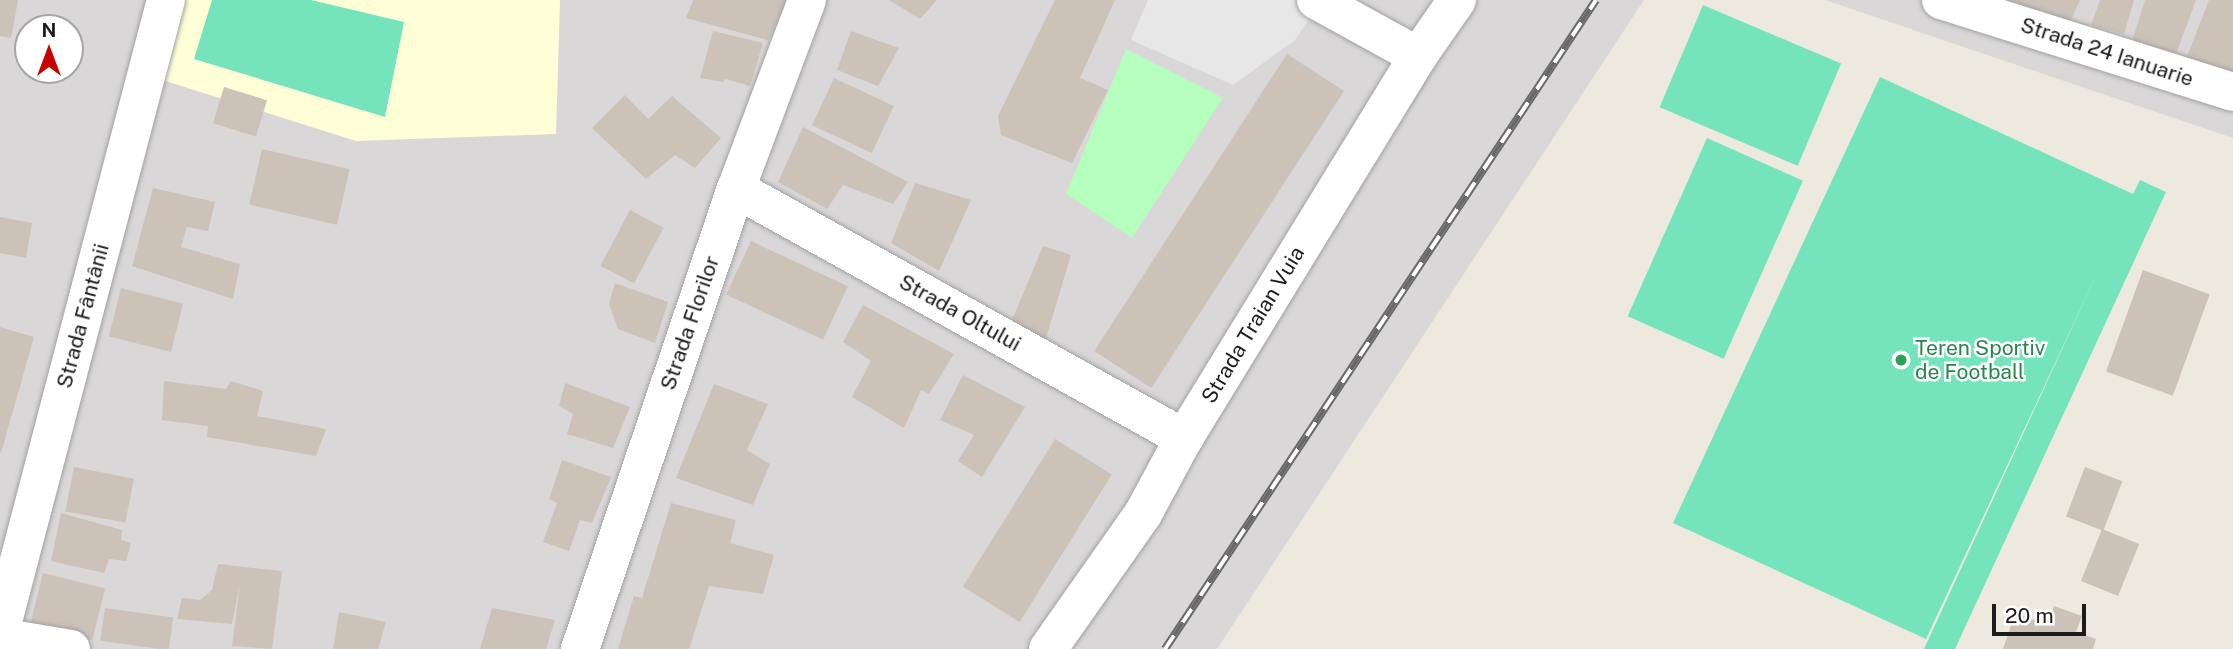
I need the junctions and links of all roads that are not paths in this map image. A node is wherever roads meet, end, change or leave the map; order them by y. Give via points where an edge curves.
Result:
1 (166, 0) edge
2 (807, 0) edge
3 (1316, 0) edge
4 (1457, 0) edge
5 (1941, 0) edge
6 (1418, 55) junction
7 (2233, 92) edge
8 (736, 188) junction
9 (1184, 438) junction
10 (0, 635) edge
11 (71, 649) edge
12 (580, 649) edge
13 (1048, 649) edge

1 - 10 street, Strada Fântânii
2 - 8 street, Strada Florilor
3 - 6 street
4 - 6 street, Strada Traian Vuia
5 - 7 street, Strada 24 Ianuarie
6 - 9 street, Strada Traian Vuia
8 - 9 street, Strada Oltului
8 - 12 street, Strada Florilor
9 - 13 street, Strada Traian Vuia via 1143,514
10 - 11 street

